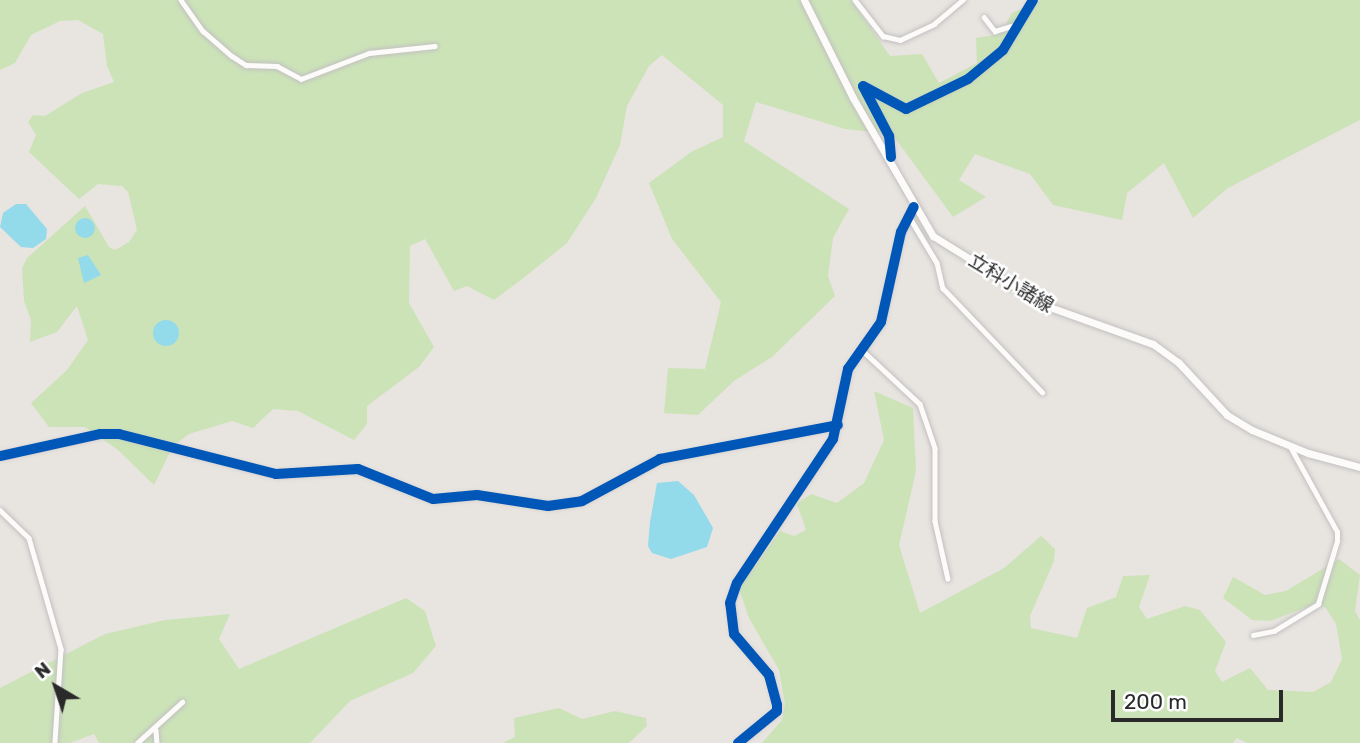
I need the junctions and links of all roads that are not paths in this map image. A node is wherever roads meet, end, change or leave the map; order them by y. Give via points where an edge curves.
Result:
1 (181, 0) edge
2 (804, 0) edge
3 (855, 0) edge
4 (963, 0) edge
5 (1032, 0) edge
6 (984, 17) dead end
7 (1015, 25) junction
8 (435, 46) dead end
9 (891, 157) junction
10 (914, 208) junction
11 (862, 350) junction
12 (1042, 393) dead end
13 (838, 425) junction
14 (1290, 446) junction
15 (0, 456) edge
16 (1360, 467) edge
17 (0, 510) edge
18 (948, 579) dead end
19 (1253, 635) dead end
20 (183, 702) dead end
21 (156, 730) junction
22 (55, 743) edge
23 (136, 743) edge
24 (157, 743) edge
25 (738, 743) edge

1 - 8 street via 202,31 232,56 246,65 277,66 301,79 369,53
2 - 9 main road, 立科小諸線 via 853,98
3 - 4 street via 883,36 900,40 934,24
5 - 7 street
6 - 7 street via 995,31
7 - 9 street via 1003,50 981,72 911,108 896,107 863,86 889,136
9 - 10 main road, 立科小諸線
10 - 11 street via 901,232 881,322
10 - 12 street via 911,218 937,264 943,288
10 - 14 main road, 立科小諸線 via 946,246 1001,275 1044,305 1153,344 1178,362 1227,415
11 - 13 street via 846,377
11 - 18 street via 920,404 934,448 935,521
13 - 15 street via 660,459 582,501 548,506 477,495 433,499 358,470 276,474 119,434
13 - 25 street via 824,459 779,518 730,603 734,634 769,675 777,705 777,711
14 - 16 main road, 立科小諸線
14 - 19 street via 1337,532 1337,541 1318,604 1273,631
17 - 22 street via 29,538 61,649
20 - 21 street
21 - 23 street
21 - 24 street

